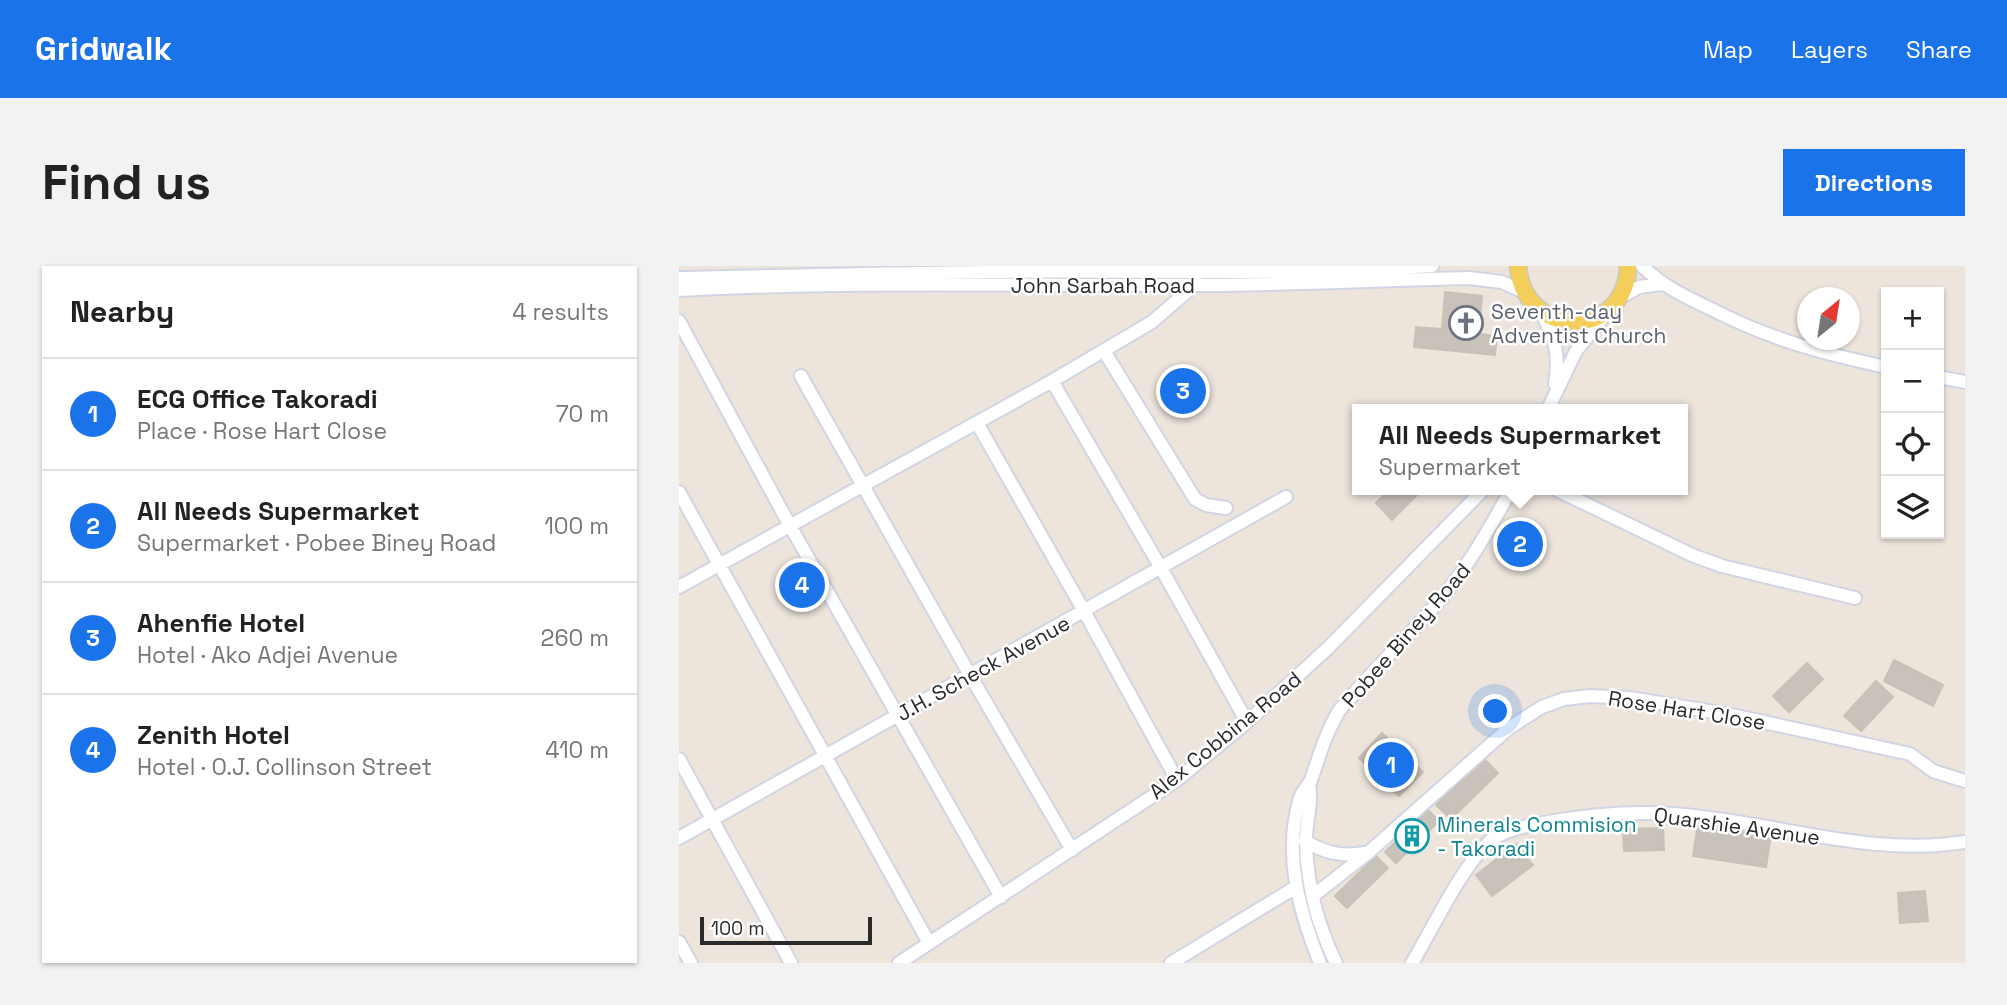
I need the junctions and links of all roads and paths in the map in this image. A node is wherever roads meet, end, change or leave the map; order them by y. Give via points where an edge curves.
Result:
1 (835, 266) edge
2 (1432, 266) edge
3 (1518, 266) edge
4 (1628, 266) edge
5 (1642, 266) edge
6 (991, 269) edge
7 (867, 270) edge
8 (1206, 273) junction
9 (825, 275) junction
10 (679, 278) edge
11 (1662, 284) junction
12 (1195, 285) junction
13 (679, 290) edge
14 (1524, 292) junction
15 (1614, 304) junction
16 (1540, 311) junction
17 (679, 321) edge
18 (1104, 351) junction
19 (1881, 366) edge
20 (801, 376) dead end
21 (1944, 378) edge
22 (1052, 382) junction
23 (1965, 382) edge
24 (1554, 394) junction
25 (1550, 404) edge
26 (977, 423) junction
27 (862, 484) junction
28 (679, 492) edge
29 (1478, 495) edge
30 (1508, 495) edge
31 (1567, 495) edge
32 (1286, 497) dead end
33 (1226, 508) dead end
34 (789, 524) junction
35 (720, 564) junction
36 (1161, 568) junction
37 (679, 587) edge
38 (1854, 598) dead end
39 (1084, 611) junction
40 (970, 675) junction
41 (897, 716) junction
42 (1247, 722) junction
43 (827, 755) junction
44 (679, 759) edge
45 (1177, 780) junction
46 (1965, 781) edge
47 (1310, 784) junction
48 (711, 820) junction
49 (679, 838) edge
50 (1305, 841) junction
51 (1965, 842) edge
52 (1072, 850) junction
53 (1369, 852) junction
54 (1296, 887) junction
55 (1313, 896) junction
56 (1001, 897) junction
57 (679, 942) edge
58 (929, 943) junction
59 (691, 963) edge
60 (791, 963) edge
61 (899, 963) edge
62 (1171, 963) edge
63 (1319, 963) edge
64 (1336, 963) edge
65 (1412, 963) edge

1 - 9 street
2 - 8 street, John Sarbah Road
3 - 14 main road
4 - 15 main road via 1625,288
5 - 11 street
6 - 7 street, John Sarbah Road
6 - 8 street, John Sarbah Road
7 - 9 street, John Sarbah Road
8 - 12 street
9 - 10 street, John Sarbah Road
11 - 15 street via 1639,287
11 - 19 street via 1780,340
12 - 13 street, John Sarbah Road
12 - 14 street, John Sarbah Road via 1469,278 1502,282
12 - 18 street via 1152,322
14 - 16 main road
15 - 16 main road via 1599,316 1575,322
15 - 24 street via 1576,351
16 - 24 street via 1551,329 1558,356
17 - 34 street
18 - 22 street
18 - 33 street via 1195,499 1206,506
20 - 27 street
21 - 23 street
22 - 26 street
22 - 36 street
24 - 25 street
26 - 27 street
26 - 39 street
27 - 34 street
27 - 40 street
28 - 35 street
29 - 42 street, Alex Cobbina Road via 1328,649
30 - 47 street, Pobee Biney Road via 1462,572 1339,710
31 - 38 street via 1722,566
32 - 36 street, J.H. Scheck Avenue
34 - 35 street
34 - 41 street
35 - 37 street
35 - 43 street
36 - 39 street, J.H. Scheck Avenue
36 - 42 street
39 - 40 street, J.H. Scheck Avenue
39 - 45 street
40 - 41 street, J.H. Scheck Avenue
40 - 52 street
41 - 43 street, J.H. Scheck Avenue
41 - 56 street
42 - 45 street, Alex Cobbina Road
43 - 48 street, J.H. Scheck Avenue
43 - 58 street
44 - 48 street
45 - 52 street, Alex Cobbina Road
46 - 53 street, Rose Hart Close via 1933,771 1910,754 1797,729 1629,698 1577,697 1542,707 1509,728
47 - 50 street, Pobee Biney Road
47 - 54 street, Pobee Biney Road via 1301,793 1295,817
48 - 49 street, J.H. Scheck Avenue
48 - 60 street
50 - 53 street via 1337,855
50 - 55 street, Pobee Biney Road
51 - 65 street, Quarshie Avenue via 1856,843 1654,812 1582,816 1522,827 1489,842 1477,856
52 - 56 street, Alex Cobbina Road
53 - 55 street, Rose Hart Close
54 - 62 street
54 - 63 street, Pobee Biney Road
55 - 64 street, Pobee Biney Road
56 - 58 street, Alex Cobbina Road
57 - 59 street
58 - 61 street, Alex Cobbina Road

